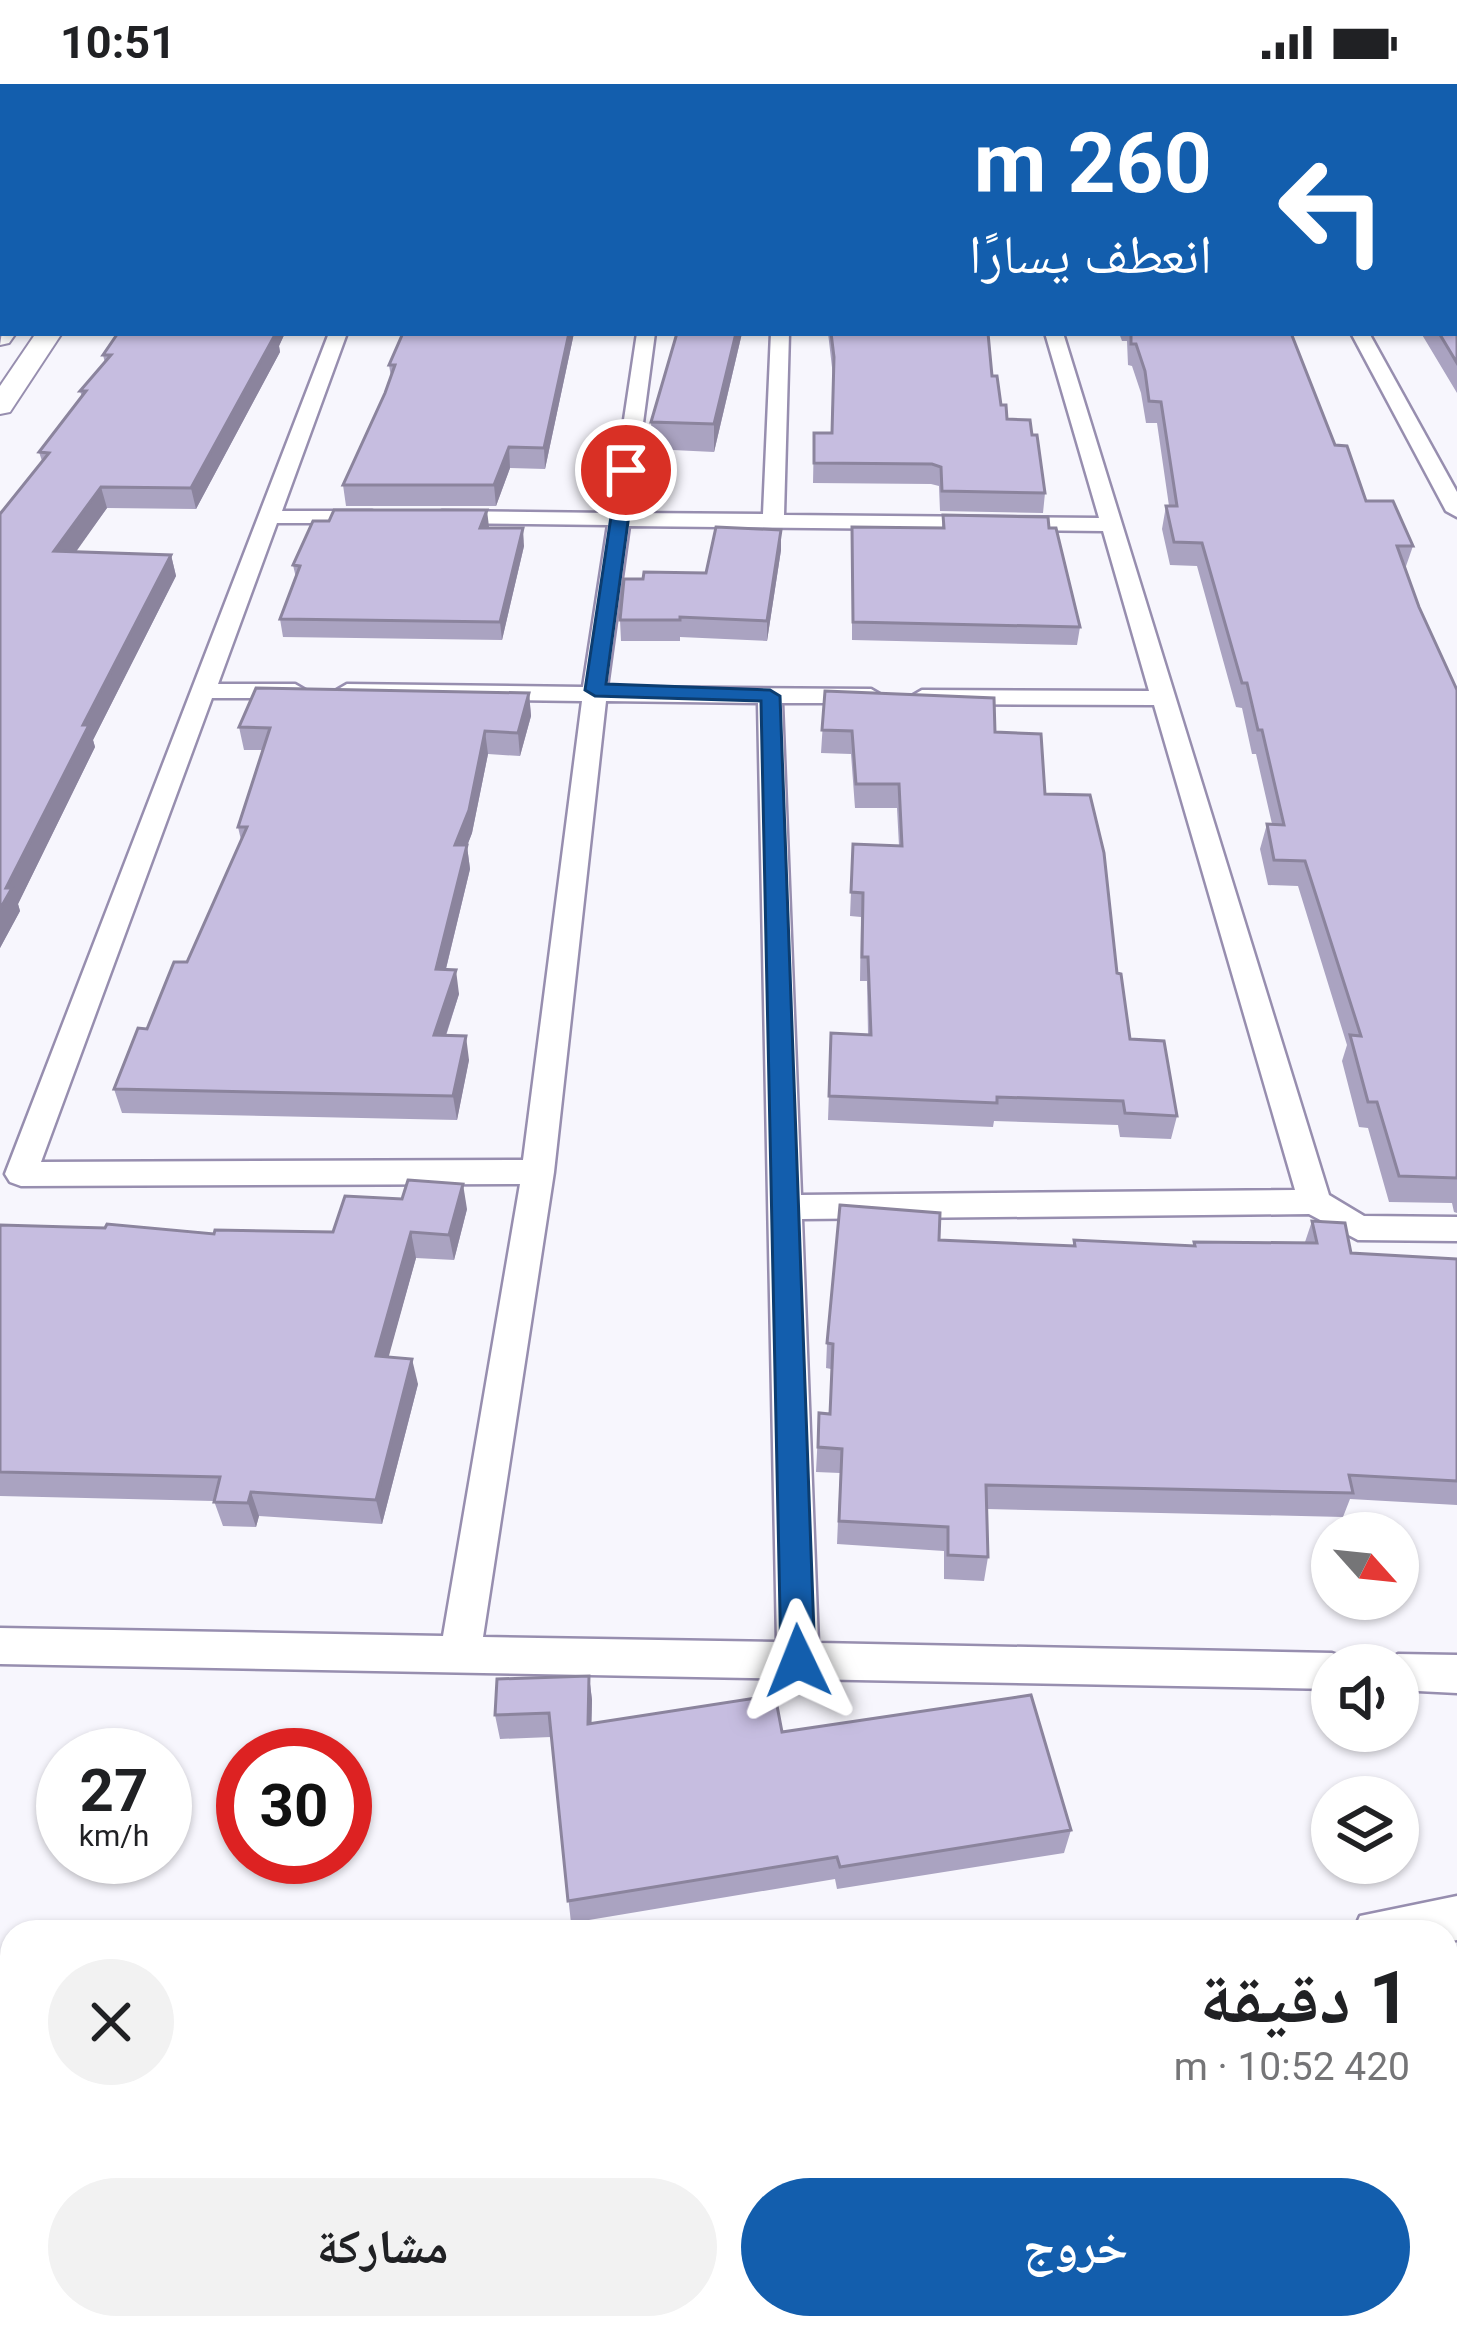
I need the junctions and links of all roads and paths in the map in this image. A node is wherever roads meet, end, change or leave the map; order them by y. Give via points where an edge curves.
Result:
1 (47, 336) edge
2 (337, 336) edge
3 (646, 336) edge
4 (780, 336) edge
5 (1055, 336) edge
6 (1362, 336) edge
7 (0, 406) edge
8 (1450, 487) edge
9 (1457, 511) edge
10 (620, 516) junction
11 (268, 518) junction
12 (773, 519) junction
13 (1112, 525) junction
14 (595, 690) junction
15 (201, 691) junction
16 (770, 696) junction
17 (1164, 698) junction
18 (538, 1172) junction
19 (1316, 1202) junction
20 (784, 1207) junction
21 (1457, 1229) edge
22 (0, 1646) edge
23 (460, 1654) junction
24 (798, 1661) junction
25 (1311, 1671) edge
26 (1419, 1673) edge
27 (1457, 1674) edge

1 - 7 street
2 - 11 street
3 - 10 street
4 - 12 street
5 - 13 street
6 - 8 street
8 - 9 street
10 - 11 street
10 - 12 street
10 - 14 street
11 - 15 street
12 - 13 street
13 - 17 street
14 - 15 street
14 - 16 street
14 - 18 street
15 - 18 street via 21,1174
16 - 17 street
16 - 20 street
17 - 19 street
18 - 23 street
19 - 20 street
19 - 21 street via 1358,1228
20 - 24 street
22 - 23 street
23 - 24 street
24 - 25 street
26 - 27 street

